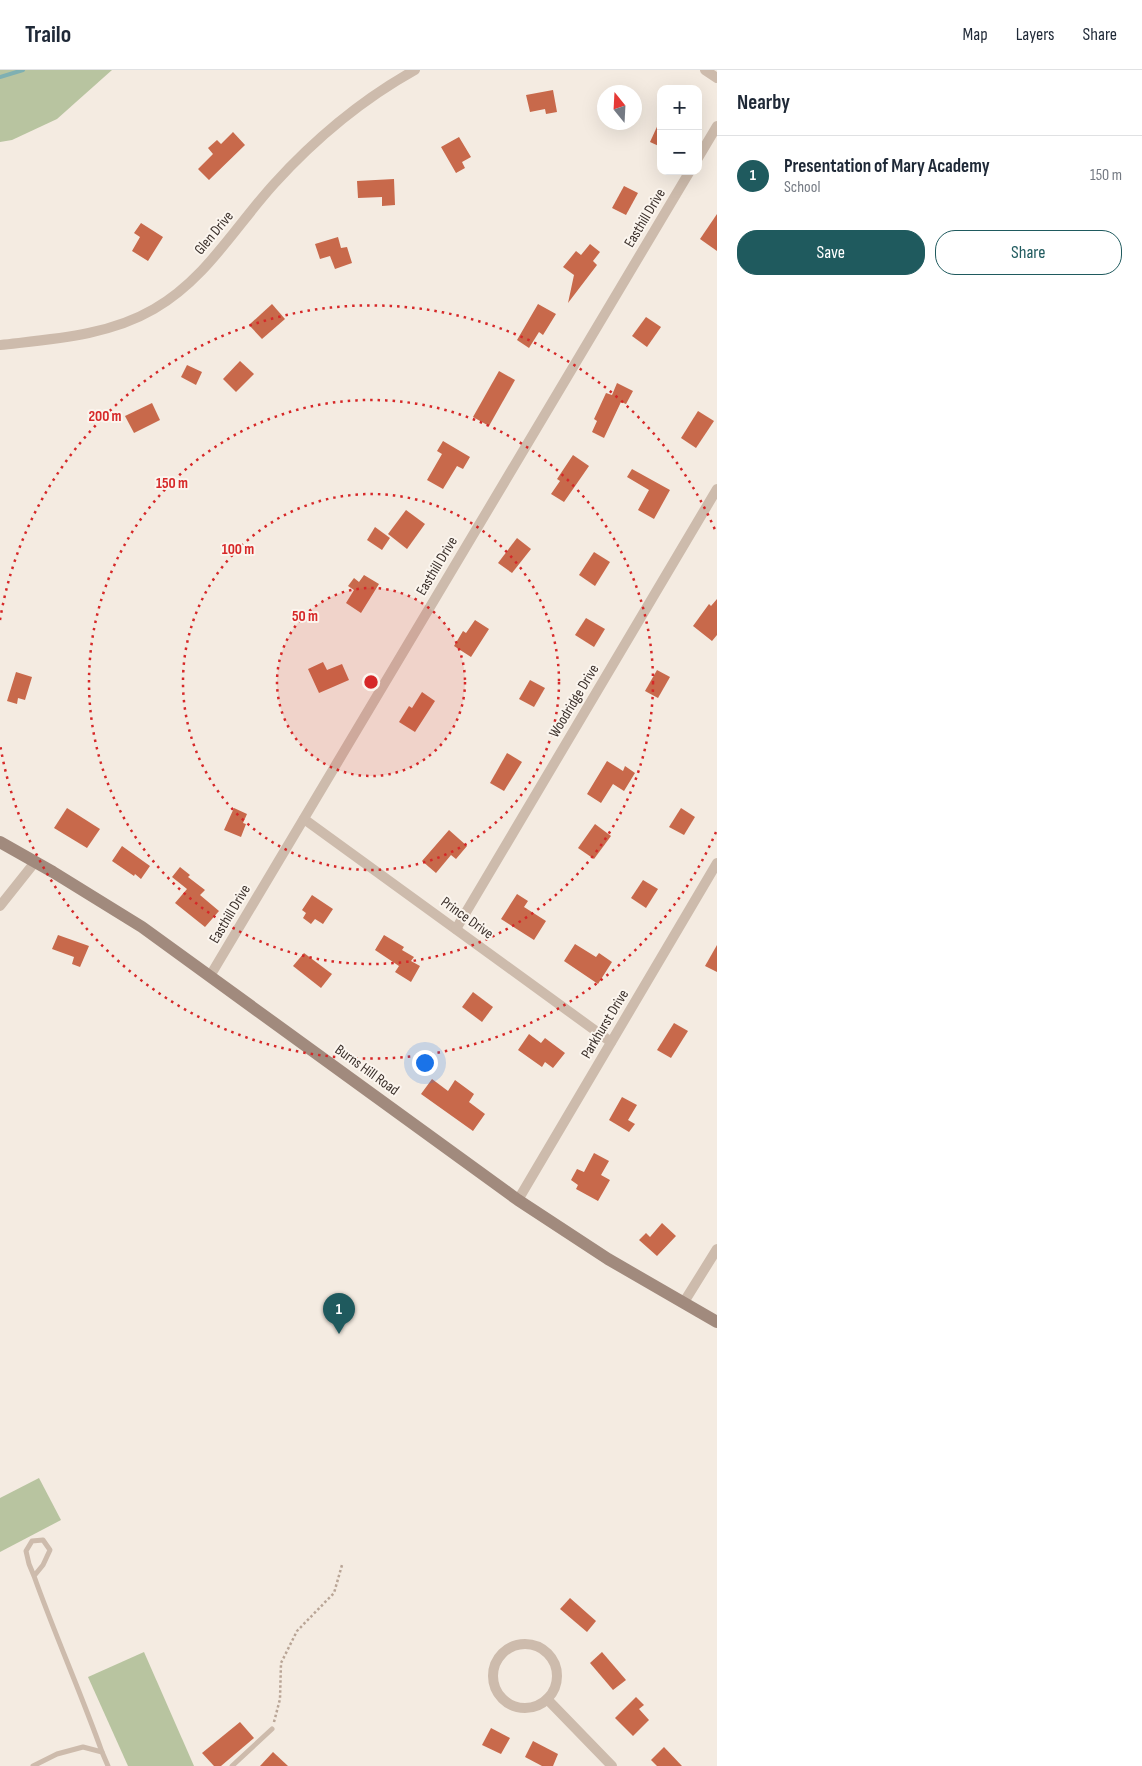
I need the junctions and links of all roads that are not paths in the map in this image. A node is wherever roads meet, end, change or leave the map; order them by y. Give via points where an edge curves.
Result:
1 (415, 70) edge
2 (705, 70) edge
3 (717, 78) edge
4 (717, 126) edge
5 (702, 151) edge
6 (688, 175) edge
7 (0, 344) edge
8 (717, 489) edge
9 (304, 818) junction
10 (0, 842) edge
11 (35, 862) junction
12 (717, 863) edge
13 (0, 906) edge
14 (456, 929) junction
15 (210, 976) junction
16 (612, 1042) junction
17 (518, 1200) junction
18 (717, 1249) edge
19 (684, 1302) junction
20 (717, 1322) edge
21 (34, 1576) junction
22 (547, 1699) junction
23 (272, 1729) road end
24 (102, 1752) junction
25 (34, 1766) edge
26 (108, 1766) edge
27 (232, 1766) edge
28 (612, 1766) edge

1 - 7 street, Glen Drive via 362,105 315,142 274,184 199,275 178,294 136,318 99,330
2 - 3 street
4 - 5 street
6 - 9 street, Easthill Drive
8 - 14 street, Woodridge Drive
9 - 14 street, Prince Drive
9 - 15 street, Easthill Drive
10 - 11 street, Burns Hill Road
11 - 13 street
11 - 15 street, Burns Hill Road via 118,911
12 - 16 street, Parkhurst Drive
14 - 16 street, Prince Drive
15 - 17 street, Burns Hill Road
16 - 17 street, Parkhurst Drive
17 - 19 street, Burns Hill Road via 608,1259
18 - 19 street
19 - 20 street, Burns Hill Road
21 - 21 lane via 50,1550 43,1540 32,1541 26,1551
21 - 24 lane
22 - 22 street via 557,1682 557,1672 549,1654 531,1644 512,1646 502,1653 494,1667 498,1694 506,1702 527,1708
22 - 28 street
23 - 27 lane
24 - 25 lane via 83,1746
24 - 26 lane

